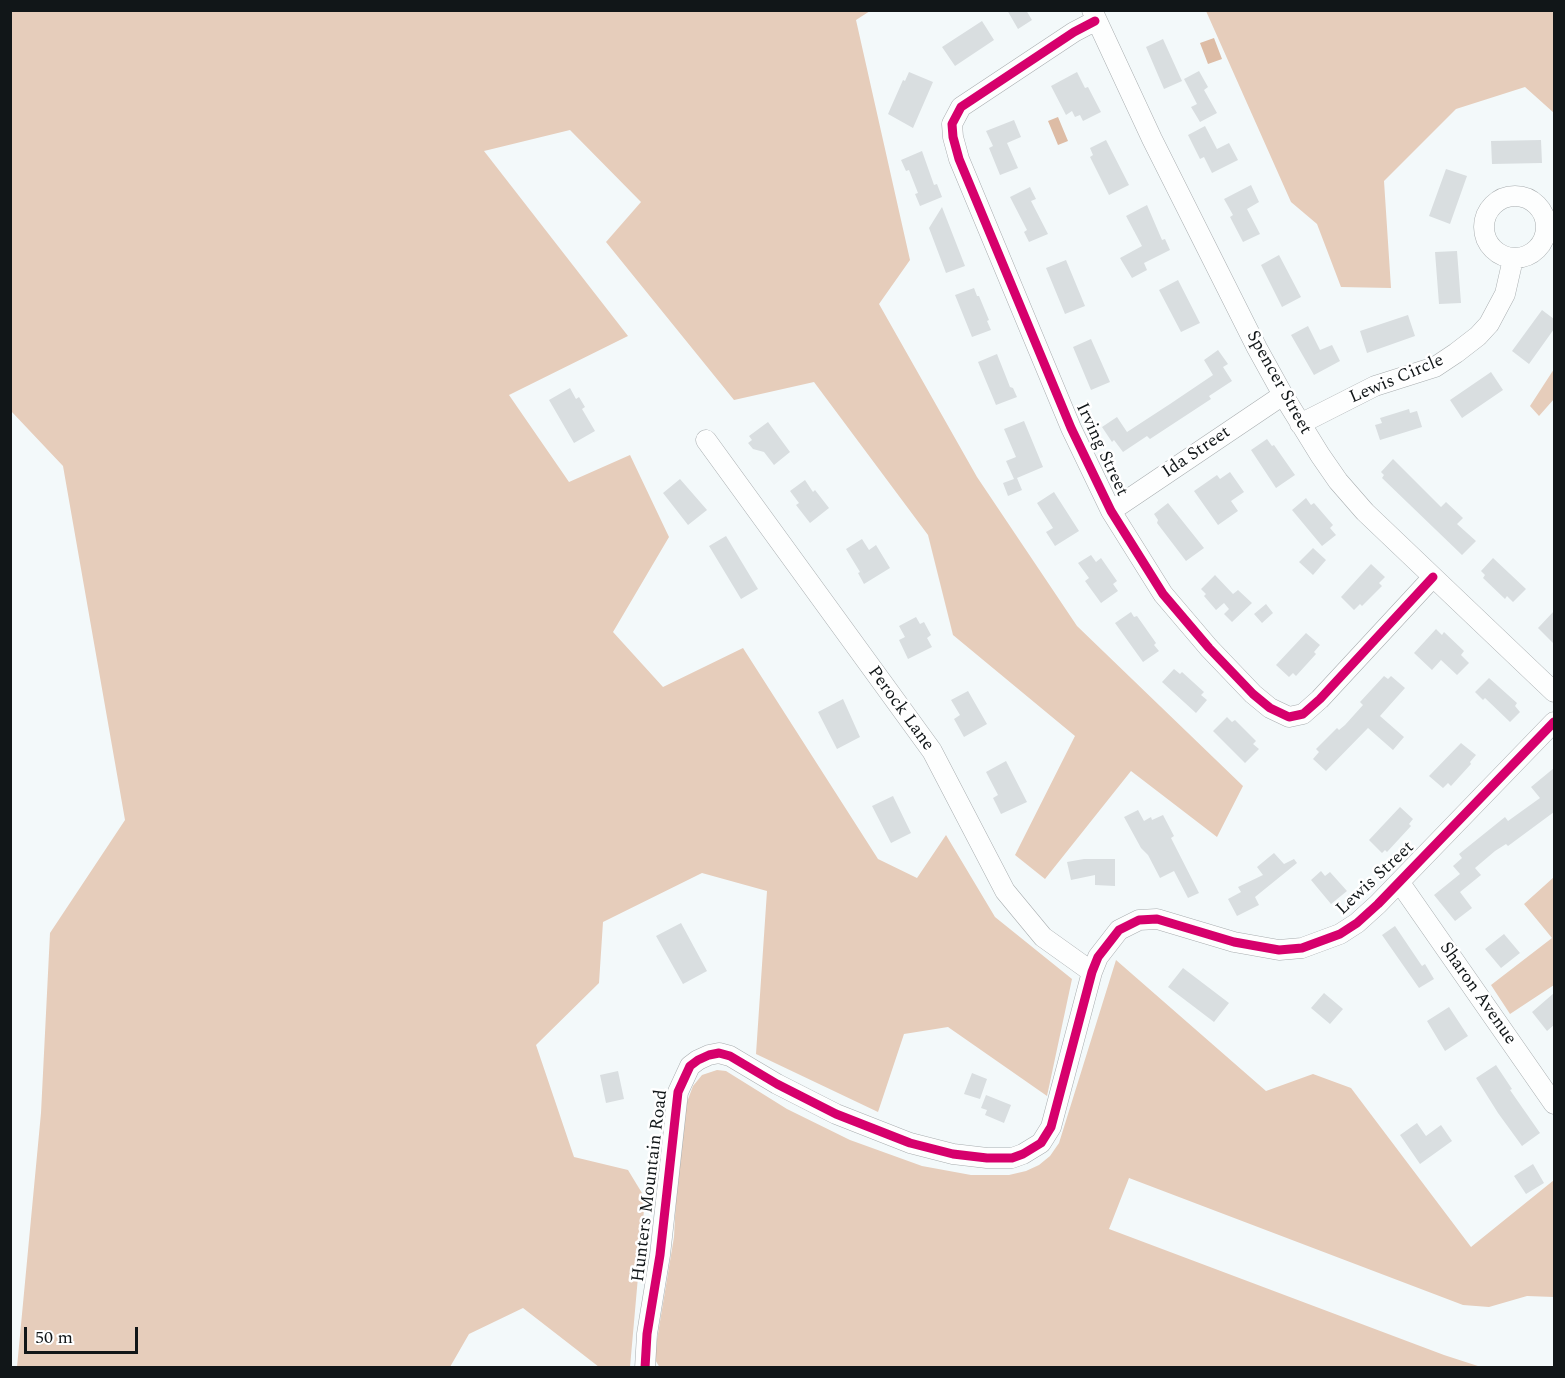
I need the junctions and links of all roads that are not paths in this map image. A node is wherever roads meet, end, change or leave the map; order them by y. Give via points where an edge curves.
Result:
1 (1094, 16) edge
2 (1513, 259) dead end
3 (1283, 396) junction
4 (1300, 424) junction
5 (706, 440) dead end
6 (1111, 511) junction
7 (1433, 577) junction
8 (1554, 692) edge
9 (1554, 722) edge
10 (1400, 883) junction
11 (1092, 972) junction
12 (1554, 1104) edge
13 (645, 1368) edge

1 - 3 street, Spencer Street
1 - 6 street, Irving Street via 961,107 952,124 959,159 1071,428
2 - 4 street, Lewis Circle via 1505,294 1478,336 1435,367 1375,386
3 - 4 street, Spencer Street
3 - 6 street, Ida Street
4 - 7 street, Spencer Street via 1345,489
5 - 11 street, Perock Lane via 932,751 1005,891 1043,937
6 - 7 street, Irving Street via 1163,594 1201,639 1253,694 1289,717 1303,714 1320,699
7 - 8 street, Spencer Street
9 - 10 street, Lewis Street
10 - 11 street, Lewis Street via 1358,923 1302,948 1259,948 1169,921 1139,920 1119,930 1109,941
10 - 12 street, Sharon Avenue
11 - 13 street, Hunters Mountain Road via 1051,1127 1032,1150 1012,1158 953,1154 873,1130 802,1097 730,1056 709,1055 690,1066 678,1092 673,1124

